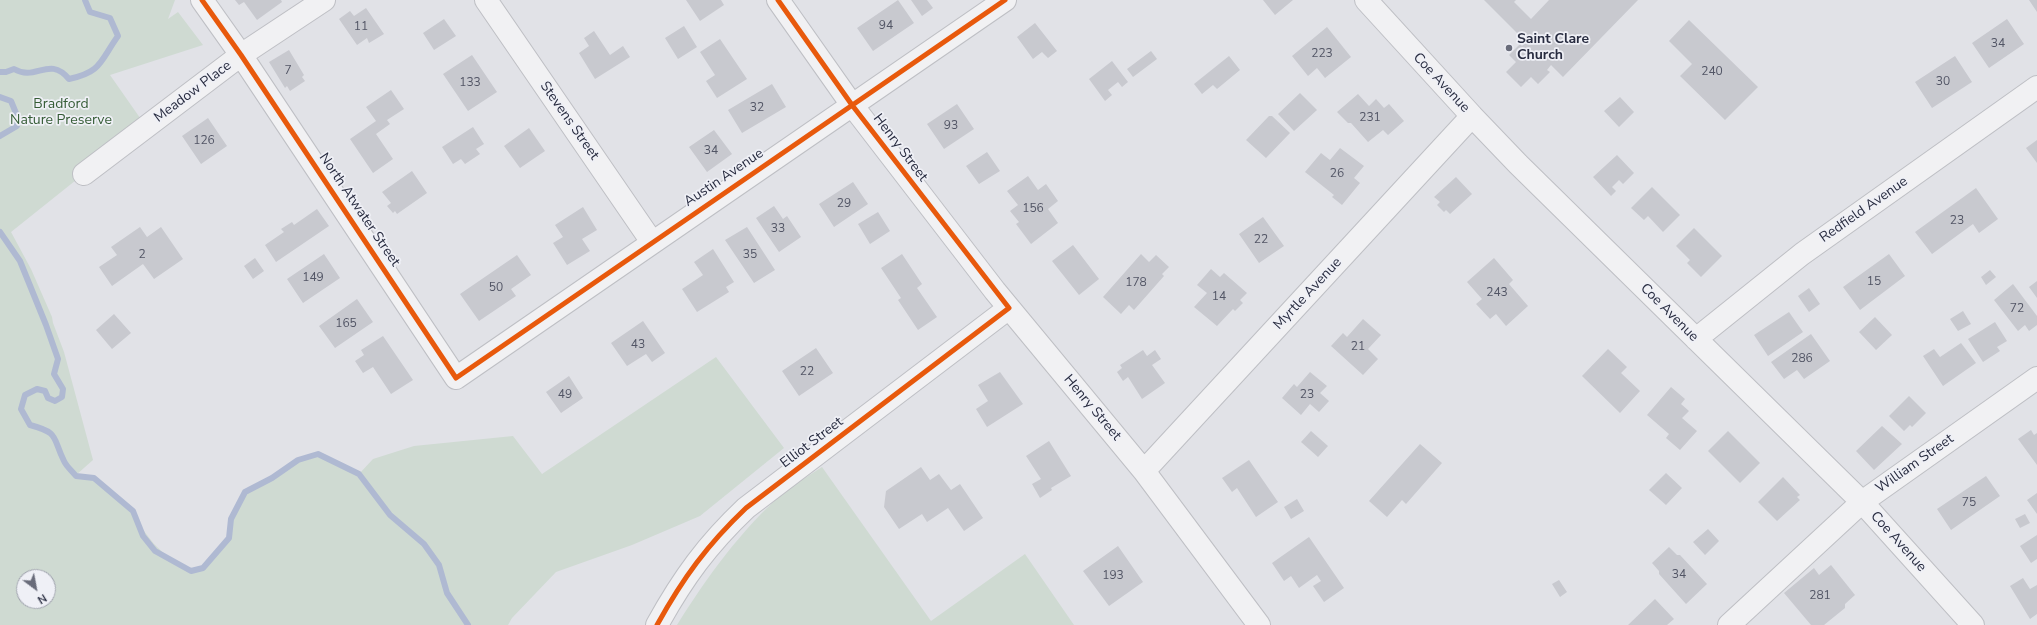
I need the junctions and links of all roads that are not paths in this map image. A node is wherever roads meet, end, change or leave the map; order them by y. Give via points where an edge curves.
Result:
1 (202, 0) edge
2 (324, 0) edge
3 (486, 0) edge
4 (778, 0) edge
5 (1005, 0) edge
6 (1366, 0) edge
7 (241, 55) junction
8 (2037, 87) edge
9 (852, 105) junction
10 (1472, 116) junction
11 (84, 174) dead end
12 (652, 242) junction
13 (1009, 308) junction
14 (1696, 339) junction
15 (456, 378) joint
16 (2037, 378) edge
17 (1144, 471) junction
18 (1862, 502) junction
19 (657, 625) edge
20 (1259, 625) edge
21 (1729, 625) edge
22 (1972, 625) edge

1 - 7 street, North Atwater Street
2 - 7 street, Meadow Place
3 - 12 street, Stevens Street
4 - 9 street, Henry Street
5 - 9 street, Austin Avenue
6 - 10 street, Coe Avenue
7 - 11 street, Meadow Place
7 - 15 street, North Atwater Street
8 - 14 street, Redfield Avenue via 1802,254
9 - 12 street, Austin Avenue
9 - 13 street, Henry Street
10 - 14 street, Coe Avenue
10 - 17 street, Myrtle Avenue
12 - 15 street, Austin Avenue
13 - 17 street, Henry Street
13 - 19 street, Elliot Street via 746,508 698,559
14 - 18 street, Coe Avenue
16 - 18 street, William Street
17 - 20 street, Henry Street
18 - 21 street, William Street
18 - 22 street, Coe Avenue

